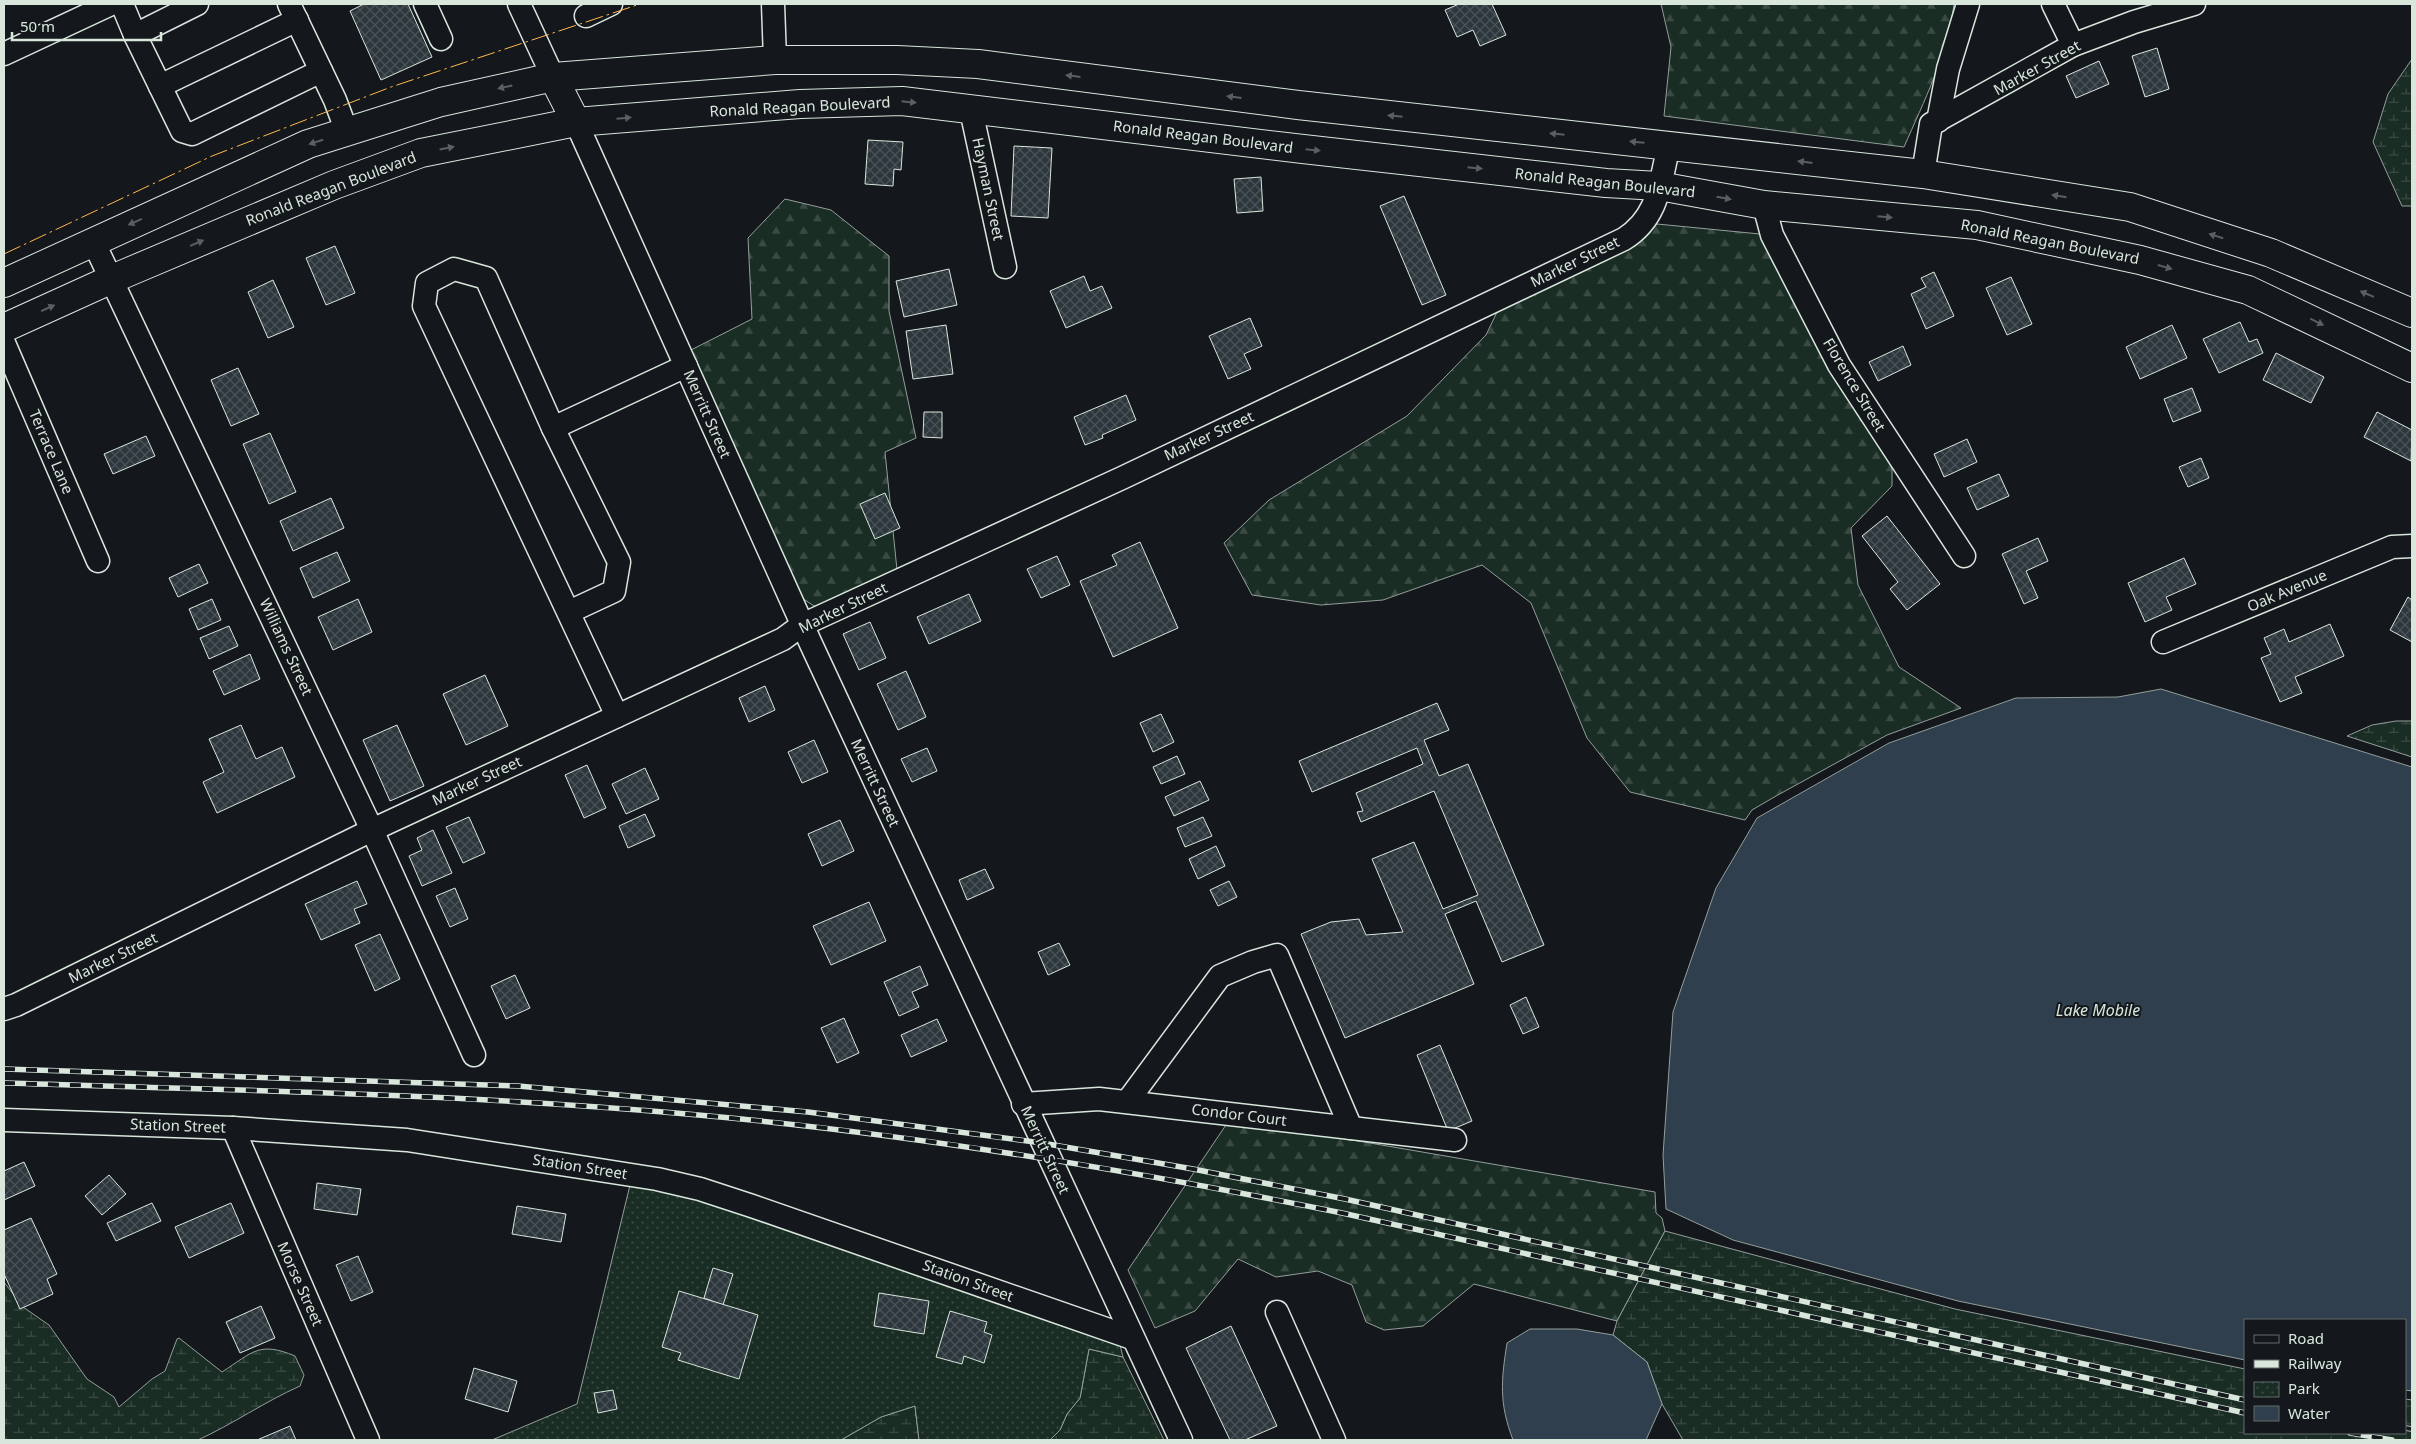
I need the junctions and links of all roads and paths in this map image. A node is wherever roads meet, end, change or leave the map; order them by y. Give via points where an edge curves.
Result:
1 (111, 4) edge
2 (122, 4) edge
3 (197, 4) edge
4 (424, 4) edge
5 (519, 4) edge
6 (611, 4) edge
7 (773, 4) edge
8 (1968, 4) edge
9 (2053, 4) edge
10 (2194, 4) edge
11 (293, 12) edge
12 (586, 16) dead end
13 (135, 34) junction
14 (441, 39) dead end
15 (2073, 46) junction
16 (4, 54) edge
17 (775, 60) junction
18 (321, 71) junction
19 (553, 77) junction
20 (160, 86) junction
21 (971, 110) junction
22 (1938, 121) junction
23 (576, 122) junction
24 (347, 132) junction
25 (1669, 145) junction
26 (1923, 174) junction
27 (1659, 186) junction
28 (1764, 205) junction
29 (93, 241) junction
30 (1004, 267) dead end
31 (112, 278) junction
32 (4, 283) edge
33 (2412, 313) edge
34 (4, 328) edge
35 (4, 344) edge
36 (686, 366) junction
37 (2412, 368) edge
38 (553, 428) junction
39 (2412, 546) edge
40 (1964, 556) dead end
41 (98, 561) dead end
42 (569, 612) junction
43 (802, 625) junction
44 (2163, 642) dead end
45 (618, 716) junction
46 (372, 830) junction
47 (4, 1009) edge
48 (474, 1055) dead end
49 (1127, 1102) junction
50 (1023, 1104) junction
51 (5, 1116) edge
52 (233, 1128) junction
53 (1351, 1128) junction
54 (1455, 1140) dead end
55 (1277, 1312) dead end
56 (1132, 1338) junction
57 (368, 1440) edge
58 (1181, 1440) edge
59 (1334, 1440) edge

1 - 16 street
2 - 13 street
3 - 13 street
4 - 14 street
5 - 19 street
6 - 12 street
7 - 17 street
8 - 22 street via 1948,69
9 - 15 street
10 - 15 street, Marker Street via 2134,22
11 - 18 street
11 - 20 street
13 - 20 street
15 - 22 street, Marker Street
17 - 19 main road
25 -> 17 main road via 1298,105 978,64
18 - 20 street via 192,134 182,131
18 - 24 street
19 - 23 main road
19 -> 24 main road via 441,102
23 -> 21 main road, Ronald Reagan Boulevard via 800,104 902,102
21 -> 27 main road, Ronald Reagan Boulevard via 1606,183
21 - 30 street, Hayman Street
22 - 26 street via 1931,124
31 -> 23 main road, Ronald Reagan Boulevard via 334,185 421,153
23 - 36 street, Merritt Street
24 -> 29 main road via 308,144
26 -> 25 main road
25 - 27 street, Marker Street
33 -> 26 main road via 2271,252 2130,207
27 -> 28 main road, Ronald Reagan Boulevard
27 - 43 street, Marker Street via 1646,221 1624,240 1122,478
28 -> 37 main road, Ronald Reagan Boulevard via 1976,225 2140,260 2248,290
28 - 40 street, Florence Street via 1772,235 1839,365
29 - 31 street, Williams Street
29 - 32 main road
34 -> 31 main road, Ronald Reagan Boulevard
31 - 46 street, Williams Street
35 - 41 street, Terrace Lane
36 - 38 street
36 - 43 street, Merritt Street
38 - 42 street via 619,562 614,590
38 - 42 street via 486,278 454,269 427,283 424,306
39 - 44 street, Oak Avenue via 2392,547
42 - 45 street
43 - 45 street, Marker Street via 783,639
43 - 50 street, Merritt Street
45 - 46 street, Marker Street
46 - 47 street, Marker Street
46 - 48 street, Williams Street
49 - 50 street, Condor Court via 1099,1099
49 - 53 street, Condor Court
49 - 53 street via 1220,976 1277,955
50 - 56 street, Merritt Street
51 - 52 street, Station Street
52 - 56 street, Station Street via 407,1140 657,1179 700,1189
52 - 57 street, Morse Street
53 - 54 street, Condor Court
55 - 59 street
56 - 58 street, Merritt Street

